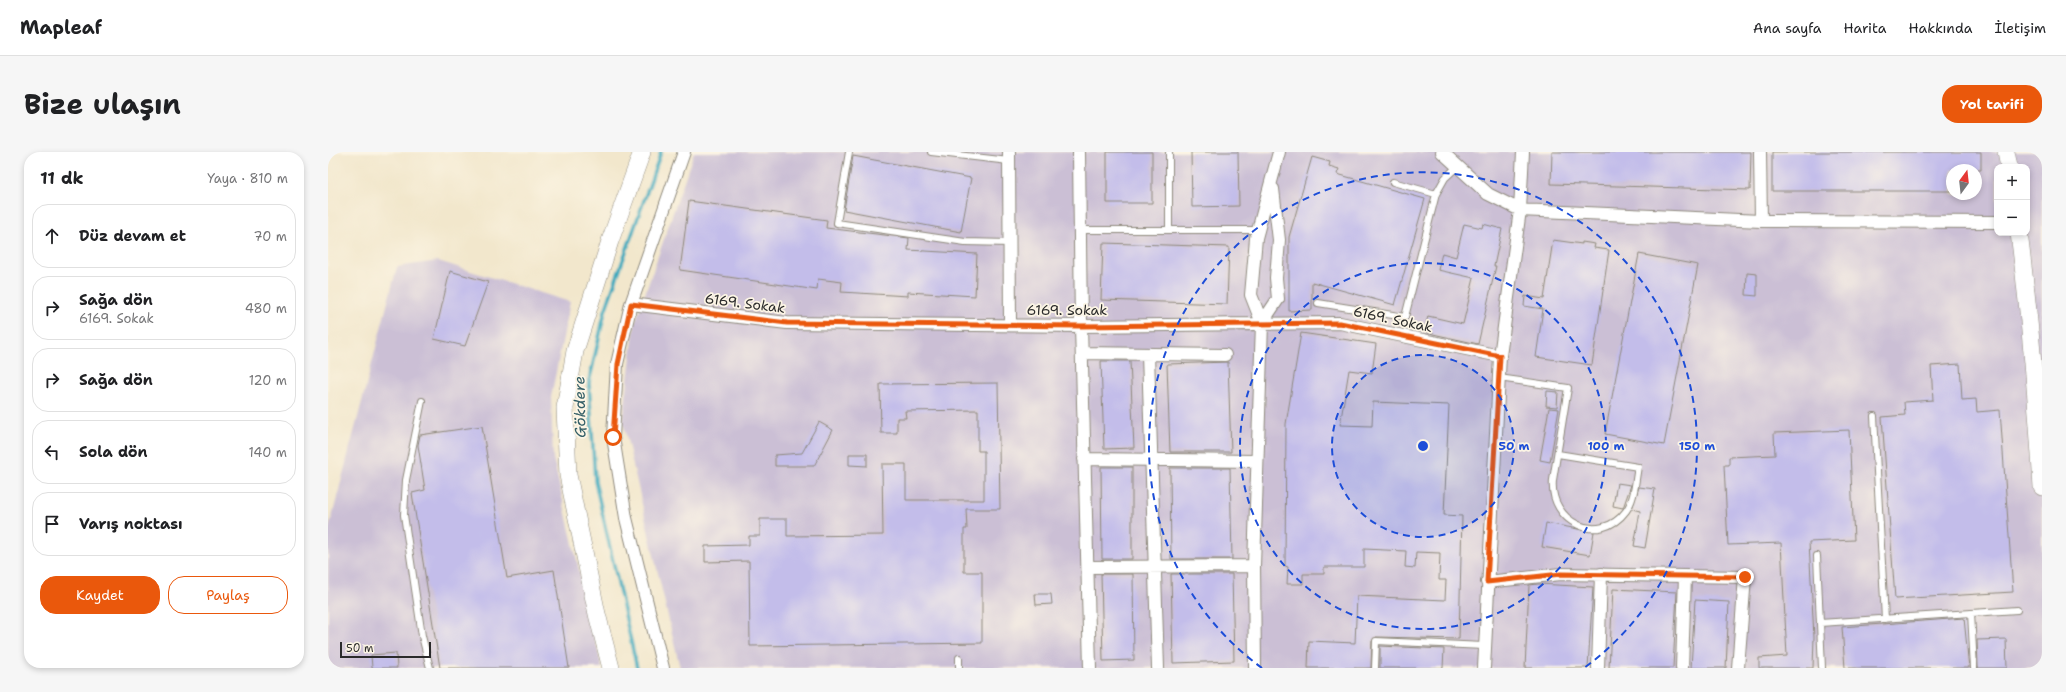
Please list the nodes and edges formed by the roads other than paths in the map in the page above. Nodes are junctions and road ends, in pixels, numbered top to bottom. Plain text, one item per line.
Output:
1 (642, 152) edge
2 (684, 152) edge
3 (849, 152) edge
4 (931, 152) edge
5 (1079, 152) edge
6 (1169, 152) edge
7 (1279, 152) edge
8 (1442, 152) edge
9 (1523, 152) edge
10 (1760, 152) edge
11 (2006, 152) edge
12 (1009, 156) edge
13 (2008, 164) edge
14 (1458, 166) junction
15 (1393, 182) dead end
16 (1272, 183) junction
17 (1436, 194) junction
18 (1520, 210) junction
19 (1761, 220) junction
20 (1994, 222) edge
21 (1080, 230) junction
22 (1169, 230) junction
23 (1258, 230) junction
24 (2019, 236) edge
25 (1010, 243) junction
26 (1318, 303) dead end
27 (631, 304) junction
28 (1262, 323) junction
29 (1010, 325) junction
30 (1081, 326) junction
31 (1082, 354) junction
32 (1148, 354) junction
33 (1225, 354) dead end
34 (1500, 356) junction
35 (1499, 378) junction
36 (422, 401) dead end
37 (1874, 416) dead end
38 (2041, 440) edge
39 (1558, 454) junction
40 (1084, 459) junction
41 (1152, 460) junction
42 (1256, 461) junction
43 (2042, 487) edge
44 (1817, 556) dead end
45 (1155, 566) junction
46 (1254, 566) junction
47 (1088, 567) junction
48 (1601, 574) junction
49 (1685, 576) junction
50 (1487, 582) junction
51 (2017, 610) dead end
52 (1971, 613) junction
53 (1884, 619) junction
54 (1820, 623) junction
55 (1484, 646) junction
56 (959, 658) dead end
57 (430, 668) edge
58 (611, 668) edge
59 (663, 668) edge
60 (960, 668) edge
61 (1090, 668) edge
62 (1158, 668) edge
63 (1255, 668) edge
64 (1375, 668) edge
65 (1484, 668) edge
66 (1598, 668) edge
67 (1682, 668) edge
68 (1738, 668) edge
69 (1822, 668) edge
70 (1974, 668) edge

1 - 58 main road
2 - 27 street
3 - 25 lane
4 - 12 lane
5 - 21 street
6 - 22 lane
7 - 16 street
8 - 14 street
9 - 18 street
10 - 19 street
11 - 13 main road
12 - 25 street
14 - 17 lane
14 - 18 street
15 - 17 lane
16 - 23 street
16 - 28 street
17 - 26 lane
18 - 19 street
18 - 34 street
19 - 20 street
21 - 22 lane
21 - 30 street
22 - 23 lane
23 - 28 street
24 - 38 main road
25 - 29 street
27 - 29 street, 6169. Sokak
27 - 59 street
28 - 30 street, 6169. Sokak
28 - 34 street, 6169. Sokak
28 - 42 street
29 - 30 street, 6169. Sokak
30 - 31 street
31 - 32 street
31 - 40 street
32 - 33 street
32 - 41 street
34 - 35 street
35 - 39 lane
35 - 50 street
36 - 57 lane
37 - 53 lane
38 - 43 main road
39 - 39 lane
40 - 41 street
40 - 47 street
41 - 42 street
41 - 45 street
42 - 46 street
44 - 54 lane
45 - 46 street
45 - 47 street
45 - 62 street
46 - 63 street
47 - 61 street
48 - 49 street
48 - 50 street
48 - 66 street
49 - 67 street
49 - 68 street
50 - 55 street
51 - 52 lane
52 - 53 lane
52 - 70 lane
53 - 54 lane
54 - 69 lane
55 - 64 lane
55 - 65 street
56 - 60 lane

